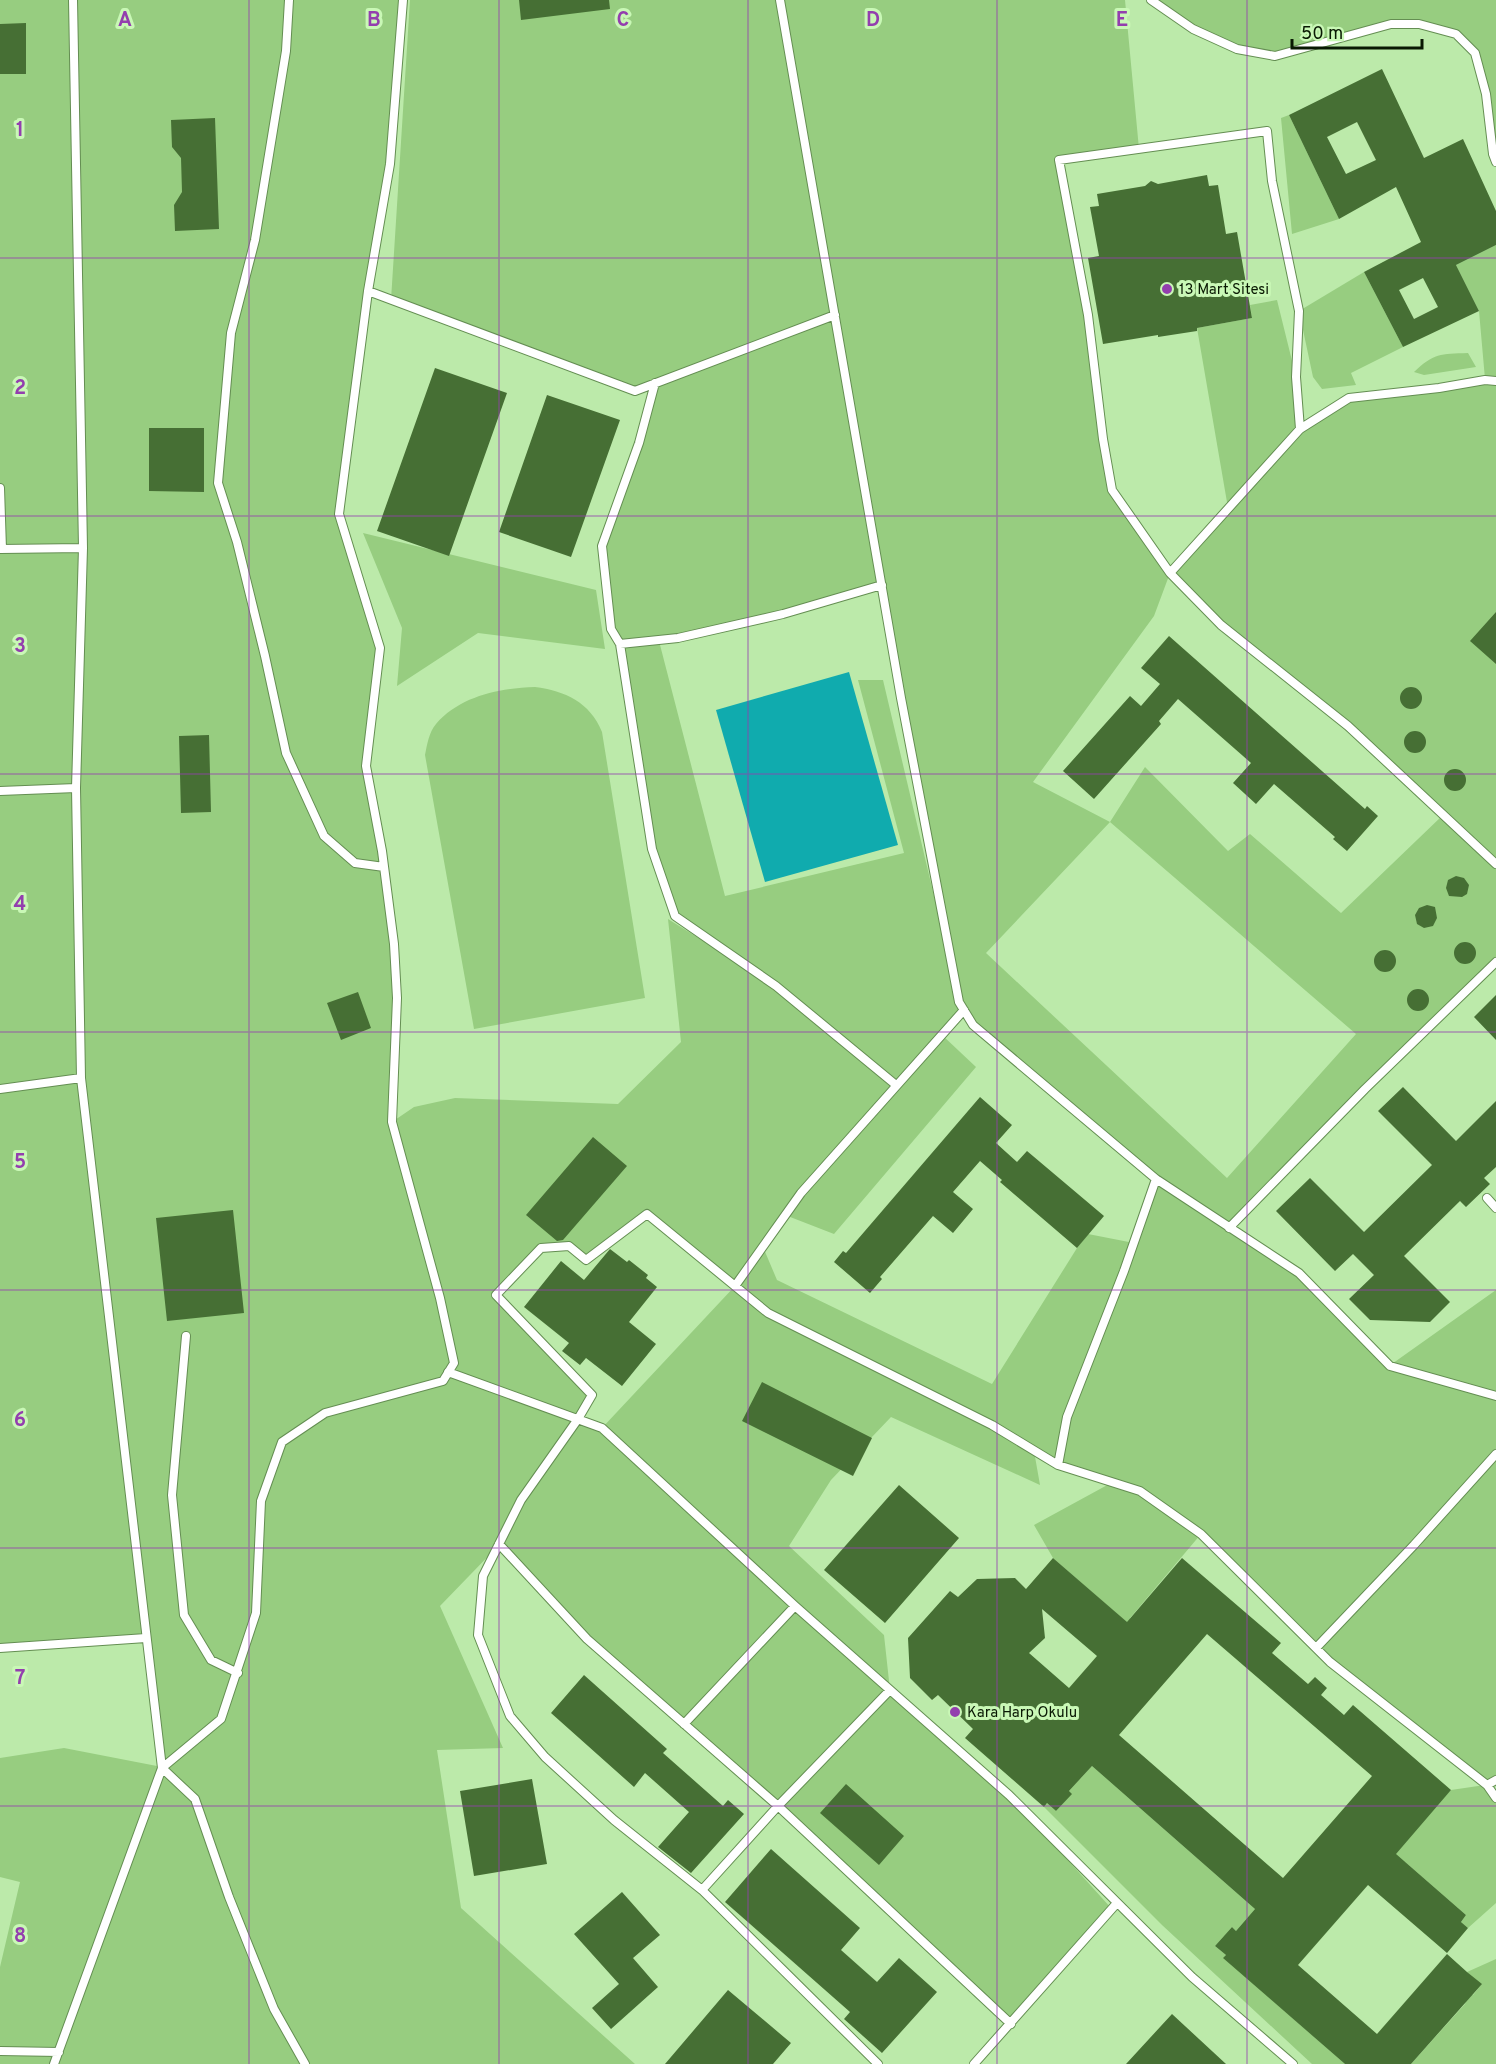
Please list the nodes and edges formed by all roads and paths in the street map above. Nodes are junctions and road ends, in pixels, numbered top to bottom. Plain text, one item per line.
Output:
1 (73, 0) edge
2 (289, 0) edge
3 (403, 0) edge
4 (780, 0) edge
5 (1151, 0) edge
6 (1496, 162) edge
7 (368, 291) junction
8 (836, 315) junction
9 (1496, 381) edge
10 (655, 383) junction
11 (1300, 429) junction
12 (0, 488) edge
13 (83, 548) junction
14 (1, 549) edge
15 (1170, 573) junction
16 (882, 585) junction
17 (620, 644) junction
18 (76, 788) junction
19 (0, 790) edge
20 (1496, 864) edge
21 (384, 867) junction
22 (1496, 962) edge
23 (964, 1010) junction
24 (81, 1078) junction
25 (896, 1084) junction
26 (0, 1089) edge
27 (1156, 1179) junction
28 (1486, 1198) dead end
29 (1496, 1208) edge
30 (1229, 1227) junction
31 (735, 1286) junction
32 (186, 1336) dead end
33 (448, 1372) junction
34 (1496, 1396) edge
35 (578, 1419) junction
36 (1496, 1454) edge
37 (1058, 1465) junction
38 (499, 1544) junction
39 (795, 1606) junction
40 (146, 1638) junction
41 (0, 1648) edge
42 (1316, 1648) junction
43 (238, 1673) junction
44 (890, 1690) junction
45 (684, 1724) junction
46 (162, 1768) junction
47 (1496, 1780) edge
48 (1486, 1785) junction
49 (1496, 1798) edge
50 (778, 1806) junction
51 (702, 1890) junction
52 (1117, 1903) junction
53 (1011, 2024) junction
54 (0, 2051) edge
55 (59, 2052) junction
56 (54, 2064) edge
57 (305, 2064) edge
58 (878, 2064) edge
59 (974, 2064) edge
60 (1293, 2064) edge

1 - 13 lane
2 - 21 lane
3 - 7 lane
4 - 8 lane
5 - 6 lane
7 - 10 lane
7 - 21 lane
8 - 10 lane
8 - 16 lane
9 - 11 lane
10 - 17 lane
11 - 15 lane
11 - 15 lane
12 - 14 lane
13 - 14 lane
13 - 18 lane
15 - 20 lane
16 - 17 lane
16 - 23 lane
17 - 25 lane
18 - 19 lane
18 - 24 lane
21 - 33 lane
22 - 30 lane
23 - 25 lane
23 - 27 lane
24 - 26 lane
24 - 40 lane
25 - 31 lane
27 - 30 lane
27 - 37 lane
28 - 29 lane
30 - 34 lane
31 - 35 lane
31 - 37 lane
32 - 43 lane
33 - 35 lane
33 - 43 lane
35 - 38 lane
35 - 39 lane
36 - 42 lane
37 - 42 lane
38 - 45 lane
38 - 51 lane
39 - 44 lane
39 - 45 lane
40 - 41 lane
40 - 46 lane
42 - 48 lane
43 - 46 lane
44 - 50 lane
44 - 52 lane
45 - 50 lane
46 - 55 lane
46 - 57 lane
47 - 48 lane
48 - 49 lane
50 - 51 lane
50 - 53 lane
51 - 58 lane
52 - 53 lane
52 - 60 lane
53 - 59 lane
54 - 55 lane
55 - 56 lane

